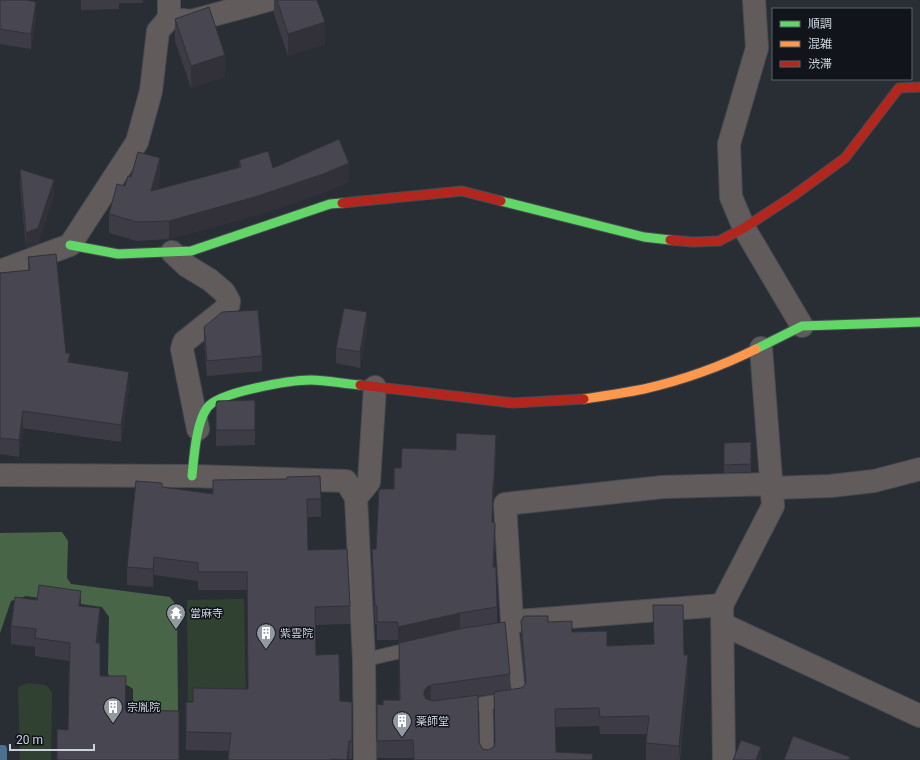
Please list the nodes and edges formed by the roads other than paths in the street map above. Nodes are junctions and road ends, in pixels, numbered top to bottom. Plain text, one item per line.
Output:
1 (269, 0) edge
2 (754, 0) edge
3 (169, 9) edge
4 (920, 88) edge
5 (744, 228) junction
6 (70, 245) junction
7 (172, 252) junction
8 (0, 271) edge
9 (920, 322) edge
10 (802, 326) junction
11 (761, 348) junction
12 (375, 387) junction
13 (198, 429) junction
14 (920, 469) edge
15 (0, 475) edge
16 (192, 476) junction
17 (771, 486) junction
18 (356, 498) junction
19 (722, 614) junction
20 (512, 626) junction
21 (477, 636) edge
22 (425, 646) edge
23 (364, 660) junction
24 (486, 703) junction
25 (447, 709) edge
26 (920, 716) edge
27 (365, 760) edge
28 (487, 760) edge
29 (724, 760) edge

1 - 3 street
2 - 5 street
3 - 6 street
4 - 5 street
5 - 7 street
5 - 10 street
6 - 7 street
6 - 8 street
7 - 13 street
9 - 10 street
10 - 11 street
11 - 12 street
11 - 17 street
12 - 13 street
12 - 18 street
13 - 16 street
14 - 17 street
15 - 16 street
16 - 18 street
17 - 19 street
17 - 20 street
18 - 23 street
19 - 20 street
19 - 26 street
19 - 29 street
20 - 21 lane
20 - 24 lane
22 - 23 lane
23 - 27 street
24 - 25 lane
24 - 28 lane

